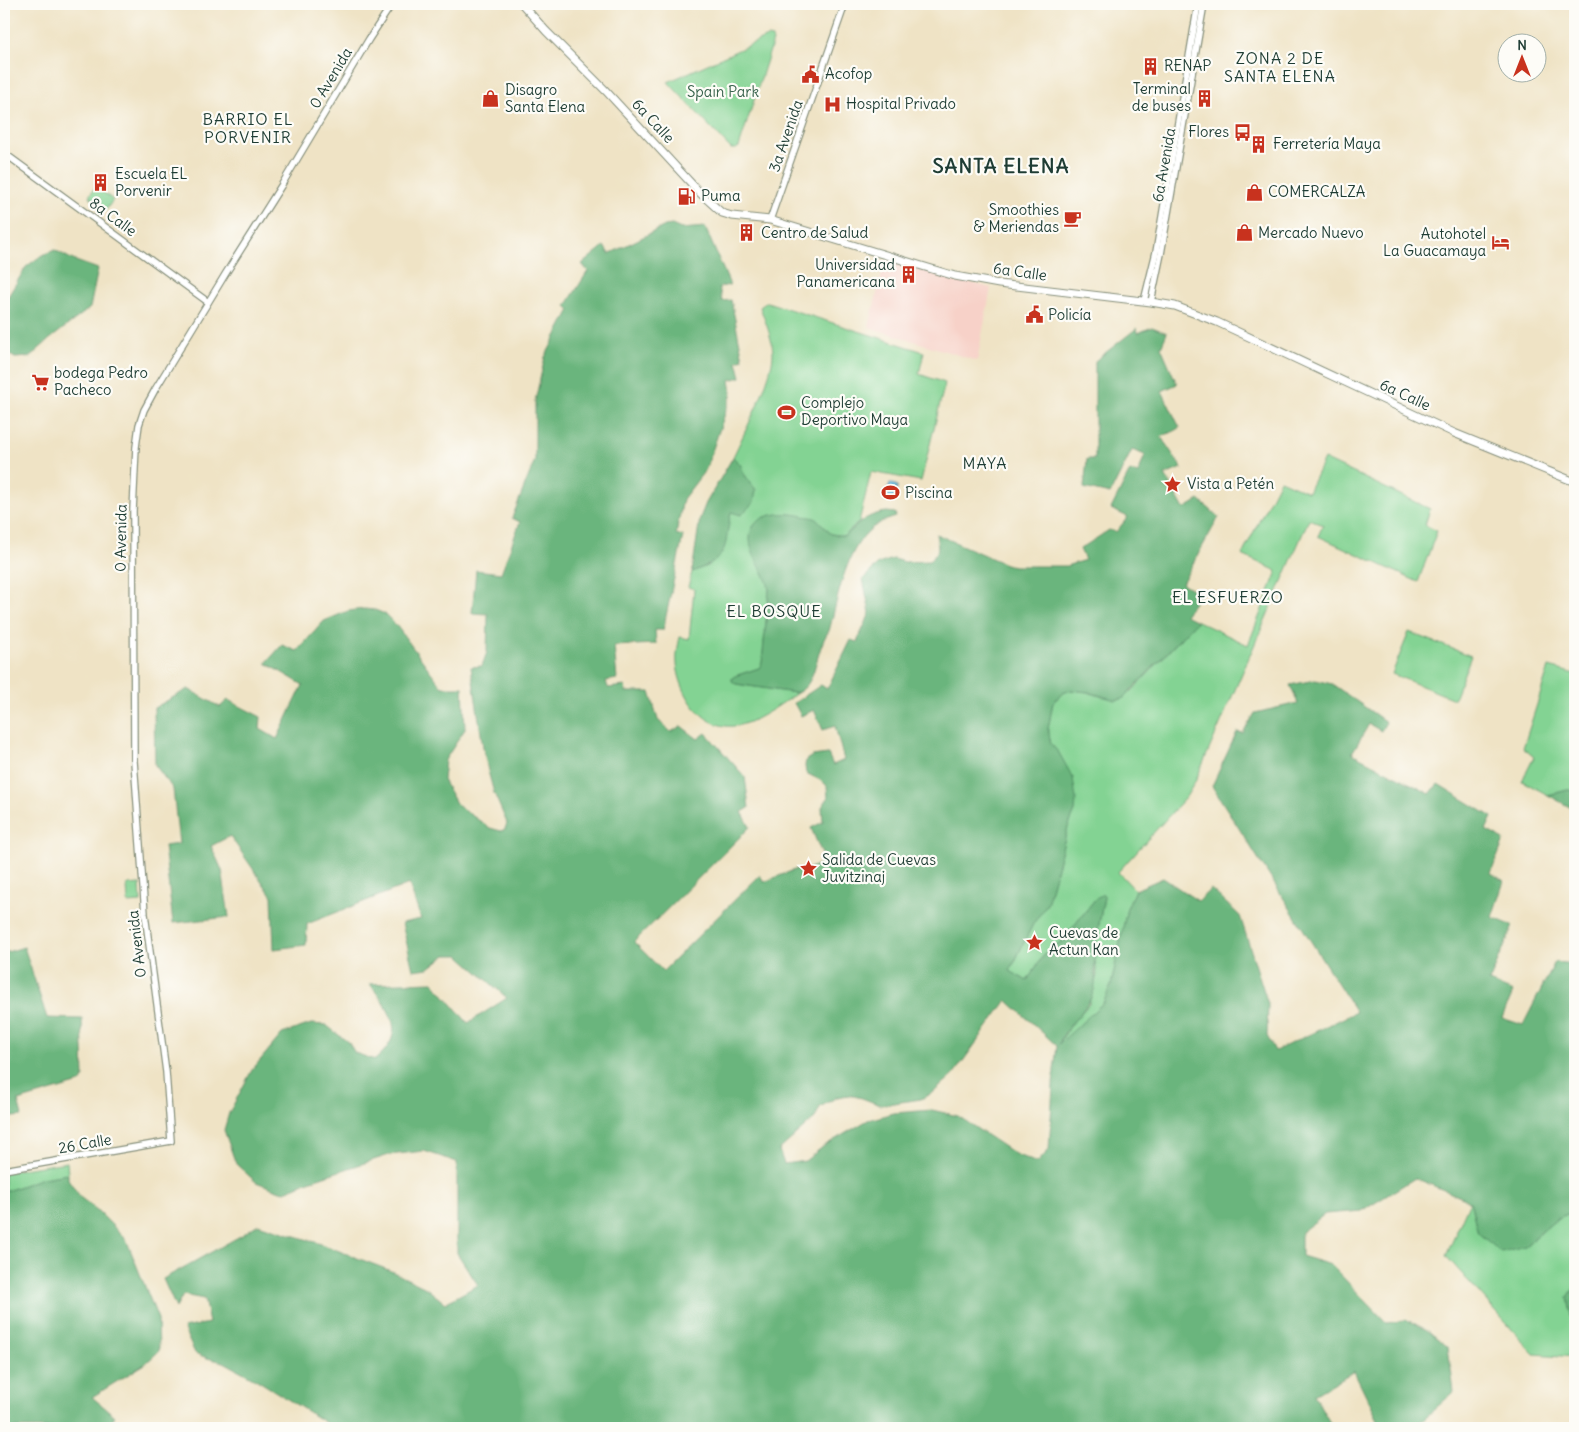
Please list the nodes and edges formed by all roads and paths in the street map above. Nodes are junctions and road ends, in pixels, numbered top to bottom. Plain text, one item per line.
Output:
1 (392, 4) edge
2 (522, 4) edge
3 (845, 4) edge
4 (1198, 4) edge
5 (1204, 4) edge
6 (4, 153) edge
7 (770, 220) junction
8 (1148, 301) junction
9 (208, 302) junction
10 (1575, 482) edge
11 (171, 1142) joint
12 (4, 1170) edge

1 - 9 street, 0 Avenida
2 - 7 main road, 6a Calle
3 - 7 street, 3a Avenida
4 - 8 street, 6a Avenida
5 - 8 street, 6a Avenida
6 - 9 street, 8a Calle
7 - 8 main road, 6a Calle
8 - 10 main road, 6a Calle
9 - 11 street, 0 Avenida
11 - 12 street, 26 Calle

